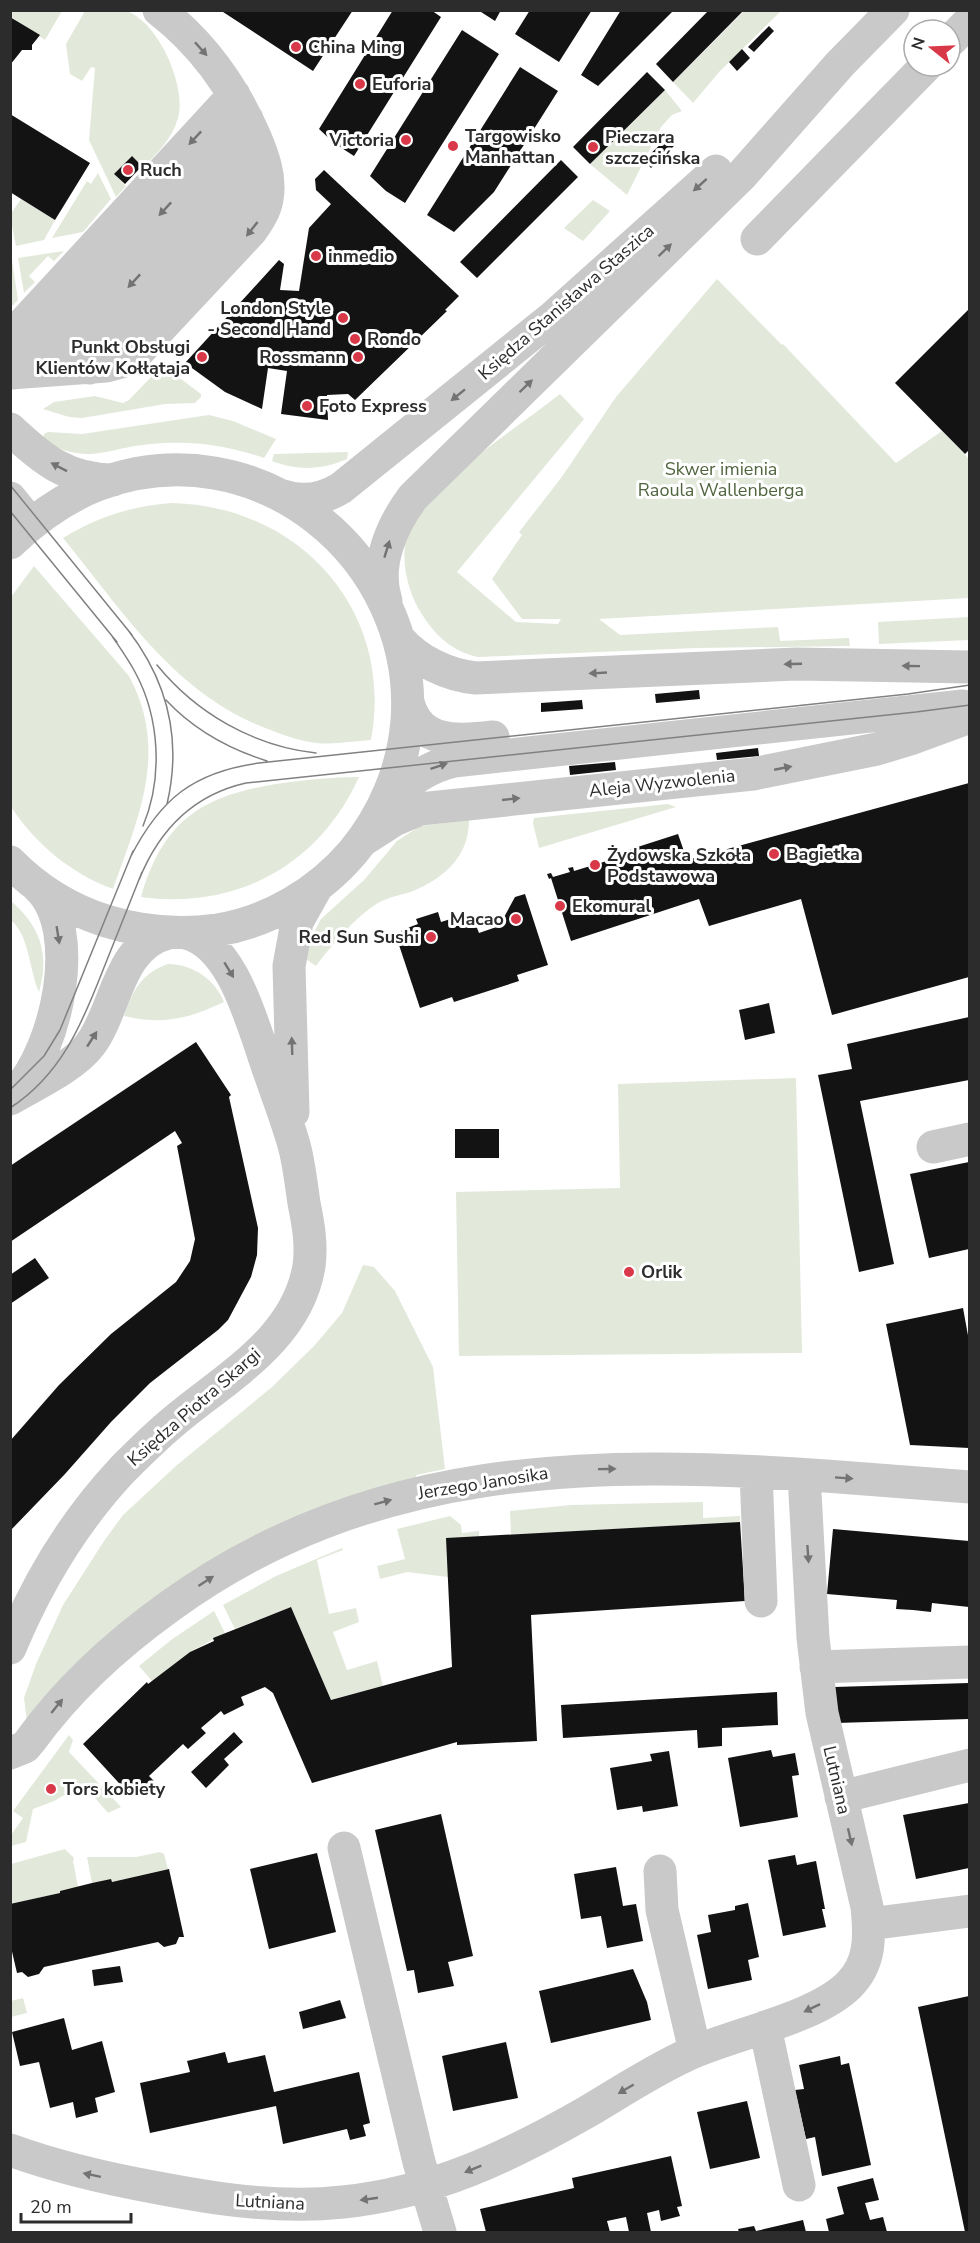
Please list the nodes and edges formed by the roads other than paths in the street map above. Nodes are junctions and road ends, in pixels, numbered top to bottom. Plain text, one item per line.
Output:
1 (159, 10) edge
2 (893, 10) edge
3 (840, 64) junction
4 (914, 78) edge
5 (252, 134) junction
6 (757, 239) dead end
7 (10, 338) edge
8 (51, 370) junction
9 (12, 373) edge
10 (10, 429) edge
11 (115, 480) junction
12 (274, 492) junction
13 (10, 498) edge
14 (21, 533) edge
15 (387, 606) junction
16 (399, 639) junction
17 (969, 667) edge
18 (969, 685) edge
19 (408, 702) junction
20 (969, 705) edge
21 (969, 717) edge
22 (378, 815) junction
23 (358, 845) junction
24 (10, 861) edge
25 (34, 884) junction
26 (320, 884) junction
27 (177, 933) junction
28 (10, 1099) edge
29 (969, 1138) edge
30 (294, 1147) junction
31 (933, 1147) dead end
32 (756, 1472) junction
33 (804, 1475) junction
34 (969, 1487) edge
35 (761, 1601) dead end
36 (10, 1648) edge
37 (969, 1662) edge
38 (816, 1667) junction
39 (10, 1753) edge
40 (969, 1765) edge
41 (841, 1797) junction
42 (344, 1848) dead end
43 (660, 1871) dead end
44 (969, 1911) edge
45 (869, 1924) junction
46 (765, 2027) junction
47 (695, 2051) junction
48 (10, 2150) edge
49 (799, 2186) dead end
50 (426, 2187) junction
51 (440, 2232) edge

1 -> 5 street
2 - 3 street, Księdza Stanisława Staszica
3 -> 12 street, Księdza Stanisława Staszica
15 -> 3 street, Księdza Stanisława Staszica
4 - 6 street
5 -> 7 street
5 -> 8 street
5 -> 8 street
5 -> 9 street
8 - 9 street
11 -> 10 street
11 - 12 street
11 - 14 street
12 - 15 street
13 - 14 street
15 - 16 street
17 -> 16 street
16 - 19 street
18 - 19 street
19 - 22 street
22 -> 20 street
23 -> 21 street, Aleja Wyzwolenia
22 - 23 street
23 - 26 street
24 - 25 street
25 - 27 street
25 -> 28 street
26 - 27 street
30 -> 26 street, Księdza Piotra Skargi
28 -> 27 street
27 -> 30 street, Księdza Piotra Skargi
29 - 31 street
30 - 36 street, Księdza Piotra Skargi
32 - 33 street, Jerzego Janosika
32 - 35 street
39 -> 32 street, Jerzego Janosika
33 -> 34 street, Jerzego Janosika
33 -> 38 street, Lutniana
37 - 38 street
38 - 41 street, Lutniana
40 - 41 street
41 -> 45 street, Lutniana
42 - 50 street
43 - 47 street
44 - 45 street
45 -> 46 street, Lutniana
46 - 47 street, Lutniana
46 - 49 street
47 -> 50 street, Lutniana
50 -> 48 street, Lutniana
50 - 51 street

